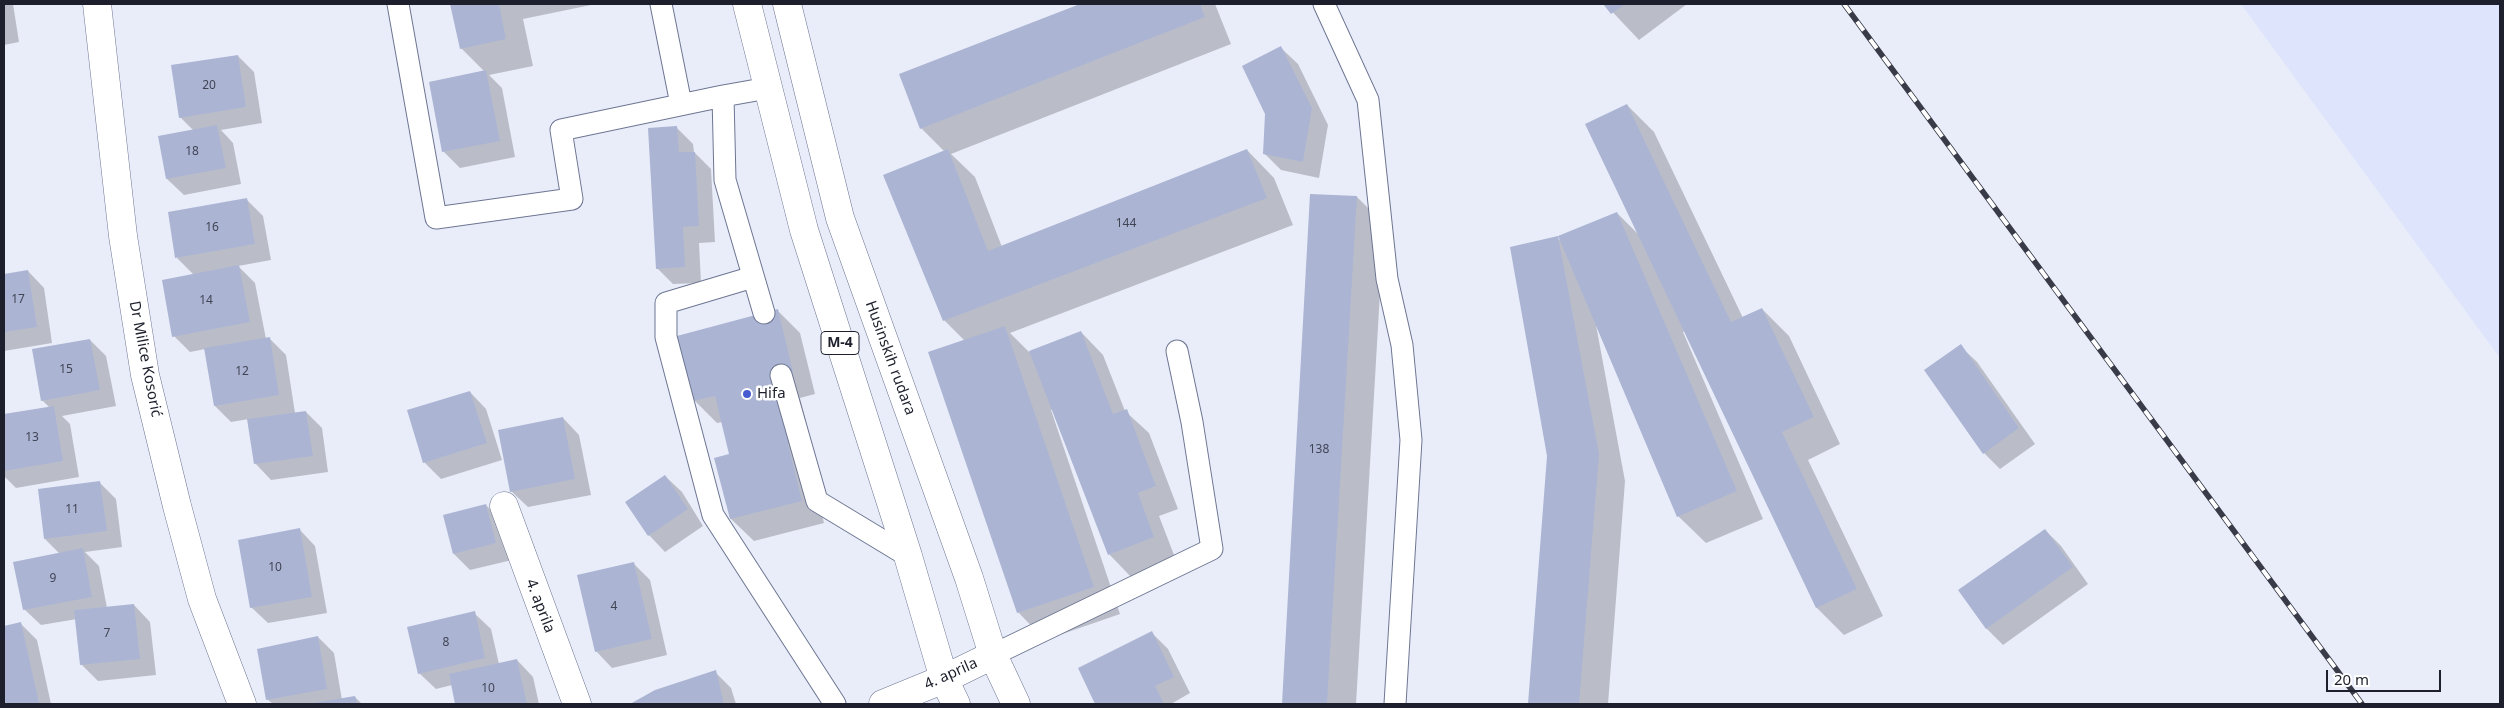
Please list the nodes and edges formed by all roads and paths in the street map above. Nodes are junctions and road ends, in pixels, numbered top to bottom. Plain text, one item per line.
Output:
1 (97, 4) edge
2 (398, 4) edge
3 (661, 4) edge
4 (747, 4) edge
5 (787, 4) edge
6 (1324, 4) edge
7 (768, 88) junction
8 (724, 96) junction
9 (681, 104) junction
10 (753, 277) junction
11 (764, 313) dead end
12 (1177, 351) dead end
13 (781, 375) dead end
14 (504, 506) dead end
15 (908, 556) junction
16 (993, 655) junction
17 (944, 679) junction
18 (895, 701) edge
19 (242, 704) edge
20 (577, 704) edge
21 (835, 704) edge
22 (956, 704) edge
23 (1016, 704) edge
24 (1395, 704) edge

1 - 19 main road, Dr Milice Kosorić
2 - 9 lane
3 - 9 lane
4 - 7 main road, M-4
5 - 16 main road, Husinskih rudara / M-4
6 - 24 lane
7 - 8 lane
7 - 15 main road, M-4
8 - 9 lane
8 - 10 lane
10 - 11 lane
10 - 21 lane
12 - 16 lane
13 - 15 lane
14 - 20 main road, 4. aprila
15 - 17 main road, M-4
16 - 17 main road, 4. aprila
16 - 23 main road, Husinskih rudara / M-4
17 - 18 main road, 4. aprila
17 - 22 main road, M-4

